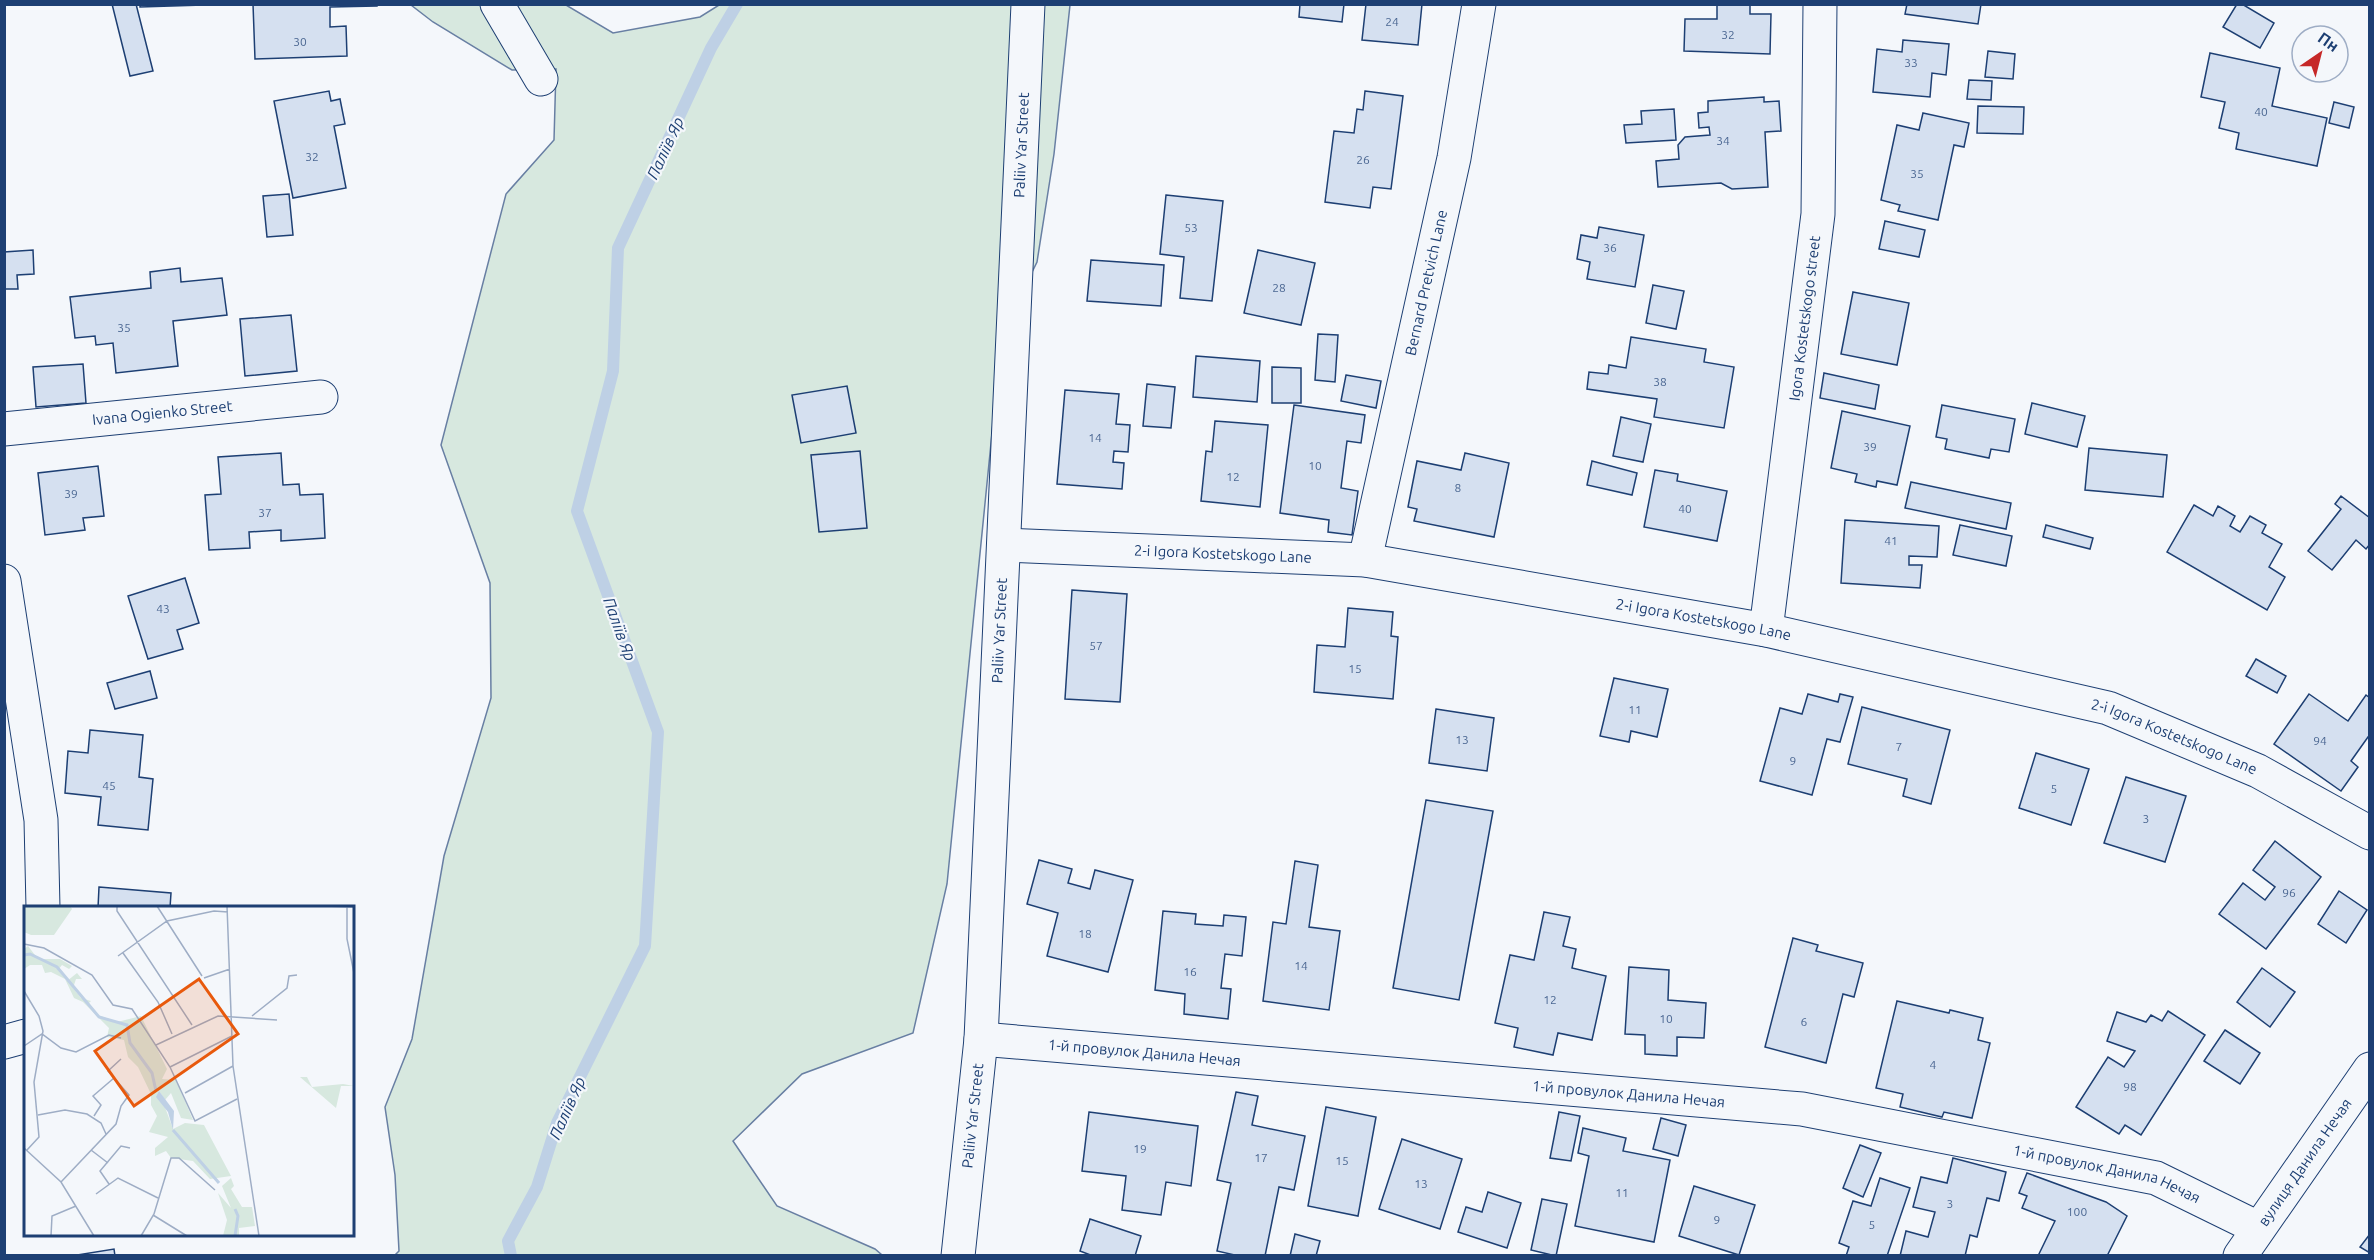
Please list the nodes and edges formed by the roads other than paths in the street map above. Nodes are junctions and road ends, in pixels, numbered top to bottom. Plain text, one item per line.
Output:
1 (497, 4) edge
2 (1028, 4) edge
3 (1479, 4) edge
4 (1820, 4) edge
5 (541, 79) dead end
6 (321, 397) dead end
7 (4, 429) edge
8 (1004, 545) junction
9 (1365, 560) junction
10 (6, 599) edge
11 (1766, 630) junction
12 (2370, 832) edge
13 (43, 906) edge
14 (24, 1037) edge
15 (981, 1039) junction
16 (4, 1042) edge
17 (2370, 1069) edge
18 (2258, 1228) junction
19 (958, 1256) edge
20 (2240, 1256) edge

1 - 5 street
2 - 8 street, Paliiv Yar Street
3 - 9 street, Bernard Pretvich Lane
4 - 11 street, Igora Kostetskogo street
6 - 7 street, Ivana Ogienko Street
8 - 9 street, 2-i Igora Kostetskogo Lane
8 - 15 street, Paliiv Yar Street
9 - 11 street, 2-i Igora Kostetskogo Lane
10 - 13 street
11 - 12 street, 2-i Igora Kostetskogo Lane
14 - 16 street
15 - 18 street, 1-й провулок Данила Нечая
15 - 19 street, Paliiv Yar Street
17 - 18 street, вулиця Данила Нечая
18 - 20 street, вулиця Данила Нечая

